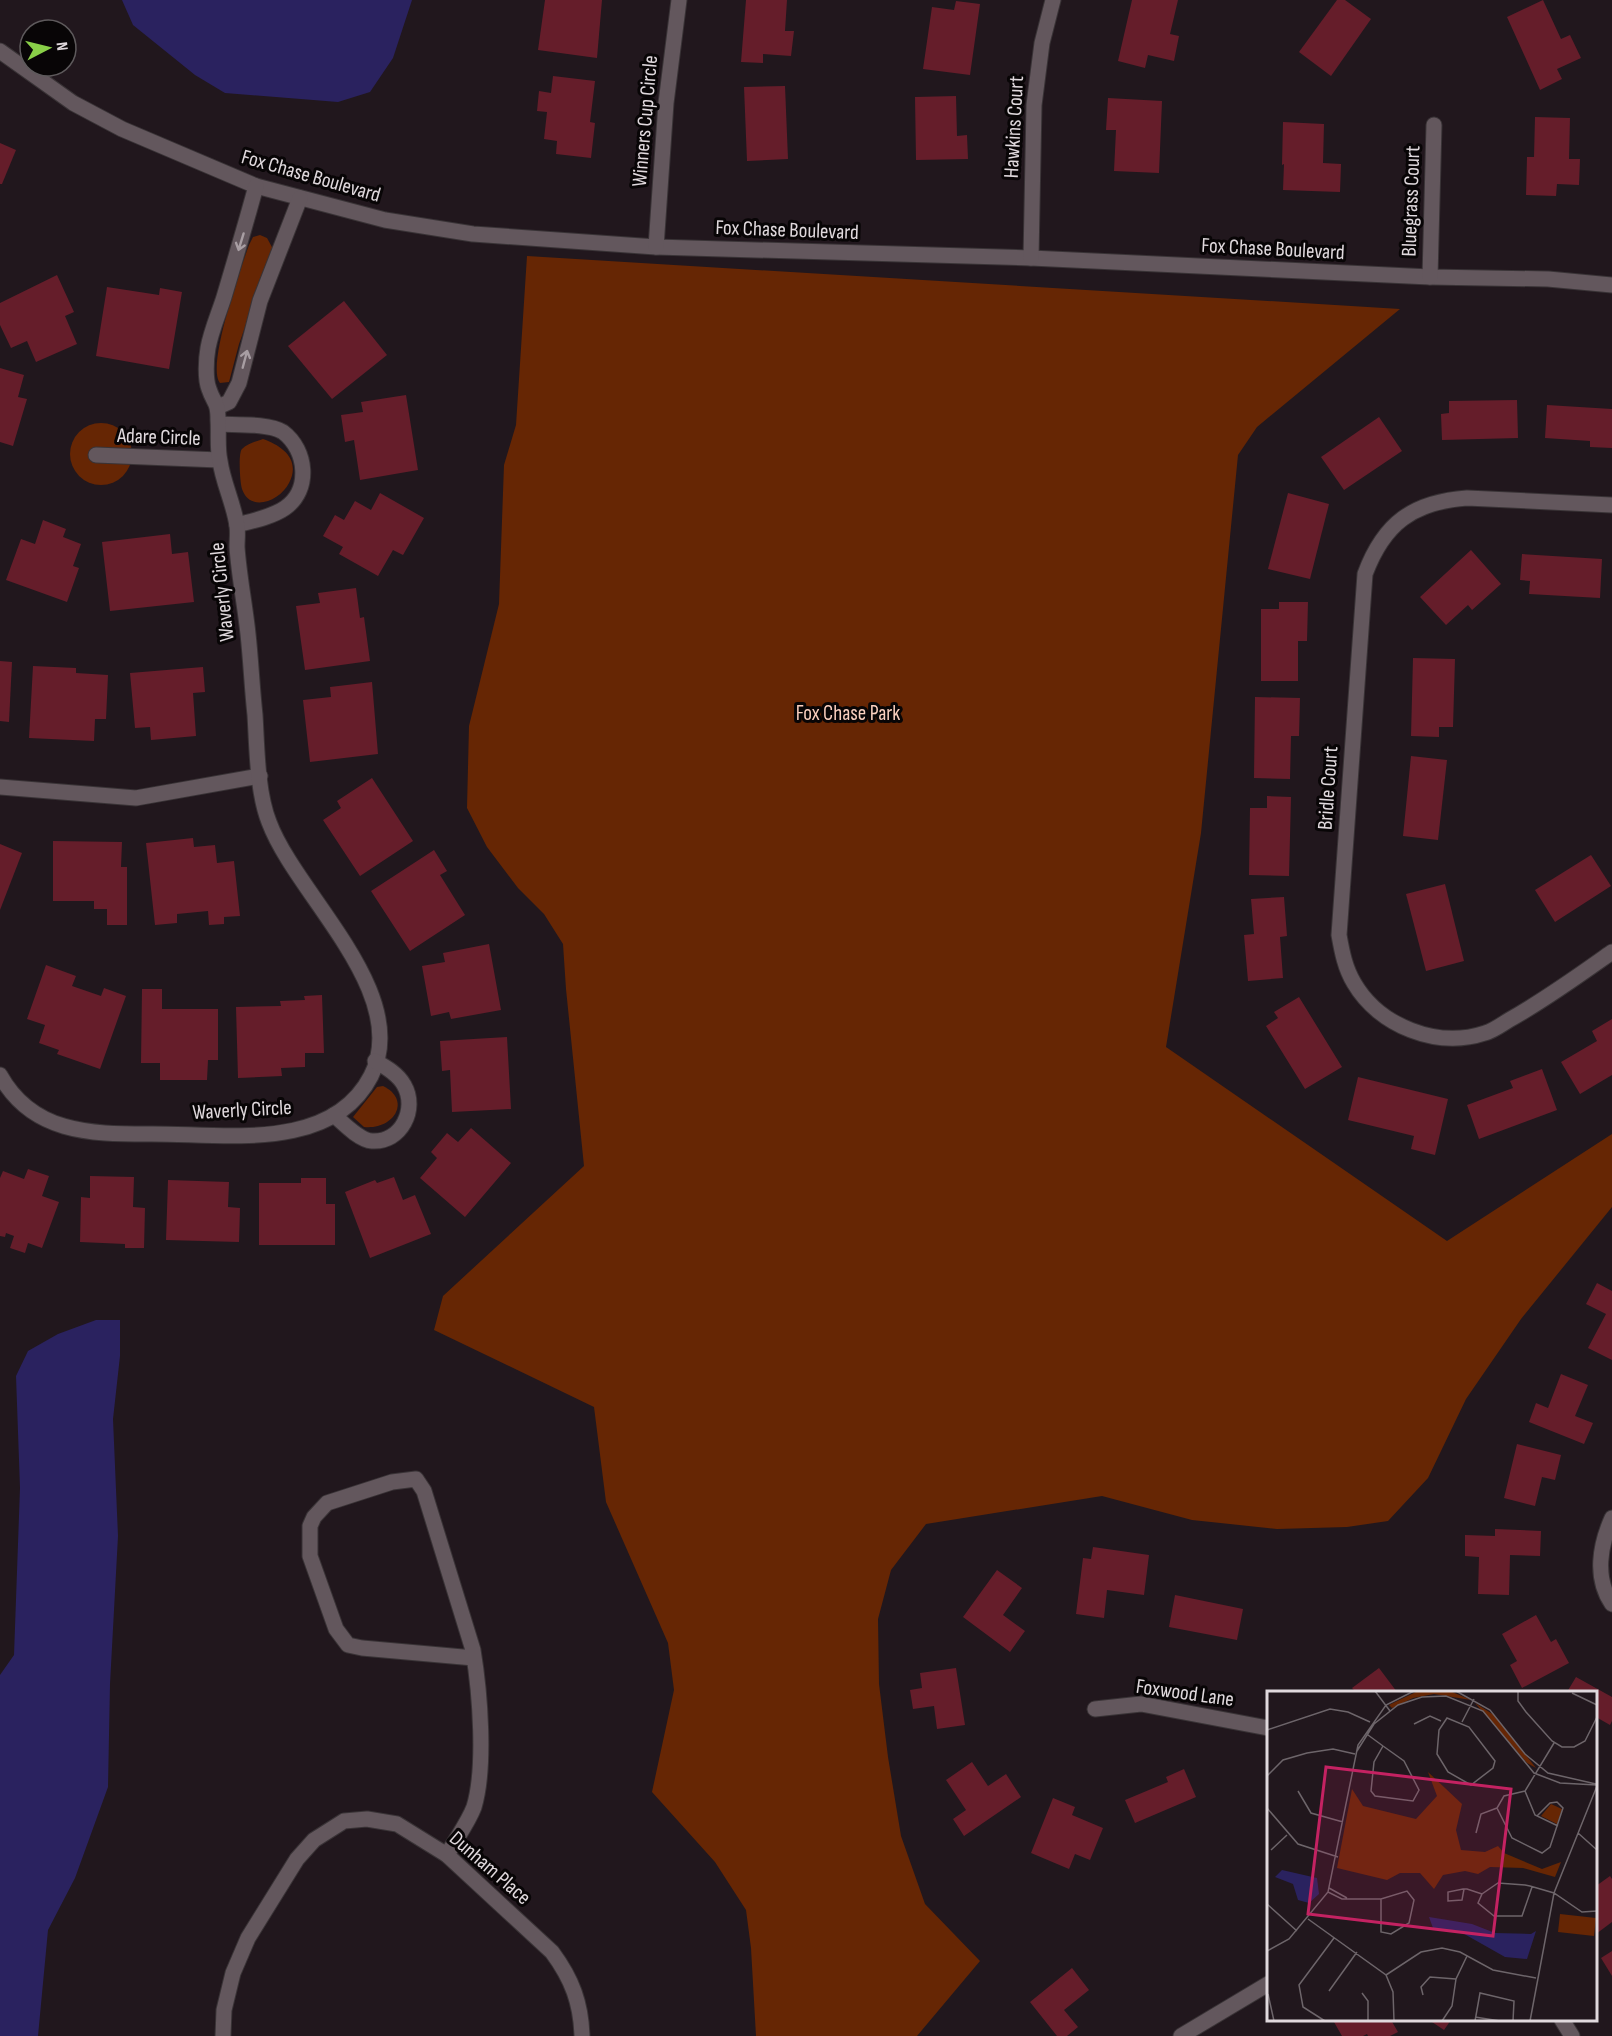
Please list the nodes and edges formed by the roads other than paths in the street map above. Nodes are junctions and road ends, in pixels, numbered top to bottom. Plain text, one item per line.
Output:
1 (679, 0) edge
2 (1053, 0) edge
3 (0, 51) edge
4 (1434, 125) dead end
5 (256, 186) junction
6 (300, 198) junction
7 (656, 247) junction
8 (1031, 258) junction
9 (1430, 277) junction
10 (1612, 285) edge
11 (218, 407) junction
12 (219, 424) junction
13 (96, 455) dead end
14 (219, 460) junction
15 (1612, 506) edge
16 (237, 525) junction
17 (260, 776) junction
18 (0, 787) edge
19 (1612, 952) edge
20 (375, 1061) junction
21 (0, 1075) edge
22 (334, 1115) junction
23 (1612, 1518) edge
24 (1612, 1604) edge
25 (474, 1659) junction
26 (1095, 1709) dead end
27 (1267, 1728) edge
28 (447, 1855) junction
29 (1267, 1985) edge
30 (1563, 2021) edge
31 (223, 2036) edge
32 (582, 2036) edge
33 (1181, 2036) edge
34 (1572, 2036) edge

1 - 7 street, Winners Cup Circle
2 - 8 street, Hawkins Court
3 - 5 street, Fox Chase Boulevard
4 - 9 street, Bluegrass Court
5 - 6 street, Fox Chase Boulevard
5 -> 11 street, Waverly Circle
6 - 7 street, Fox Chase Boulevard
11 -> 6 street
7 - 8 street, Fox Chase Boulevard
8 - 9 street, Fox Chase Boulevard
9 - 10 street, Fox Chase Boulevard
11 - 12 street, Waverly Circle
12 - 14 street, Waverly Circle
12 - 16 street
13 - 14 street, Adare Circle
14 - 16 street, Waverly Circle
15 - 19 street, Bridle Court
16 - 17 street, Waverly Circle
17 - 18 street
17 - 20 street, Waverly Circle
20 - 22 street, Waverly Circle
20 - 22 street
21 - 22 street, Waverly Circle
23 - 24 street
25 - 25 street
25 - 28 street
26 - 27 street, Foxwood Lane
28 - 31 street, Dunham Place
28 - 32 street, Dunham Place
29 - 33 street
30 - 34 street

